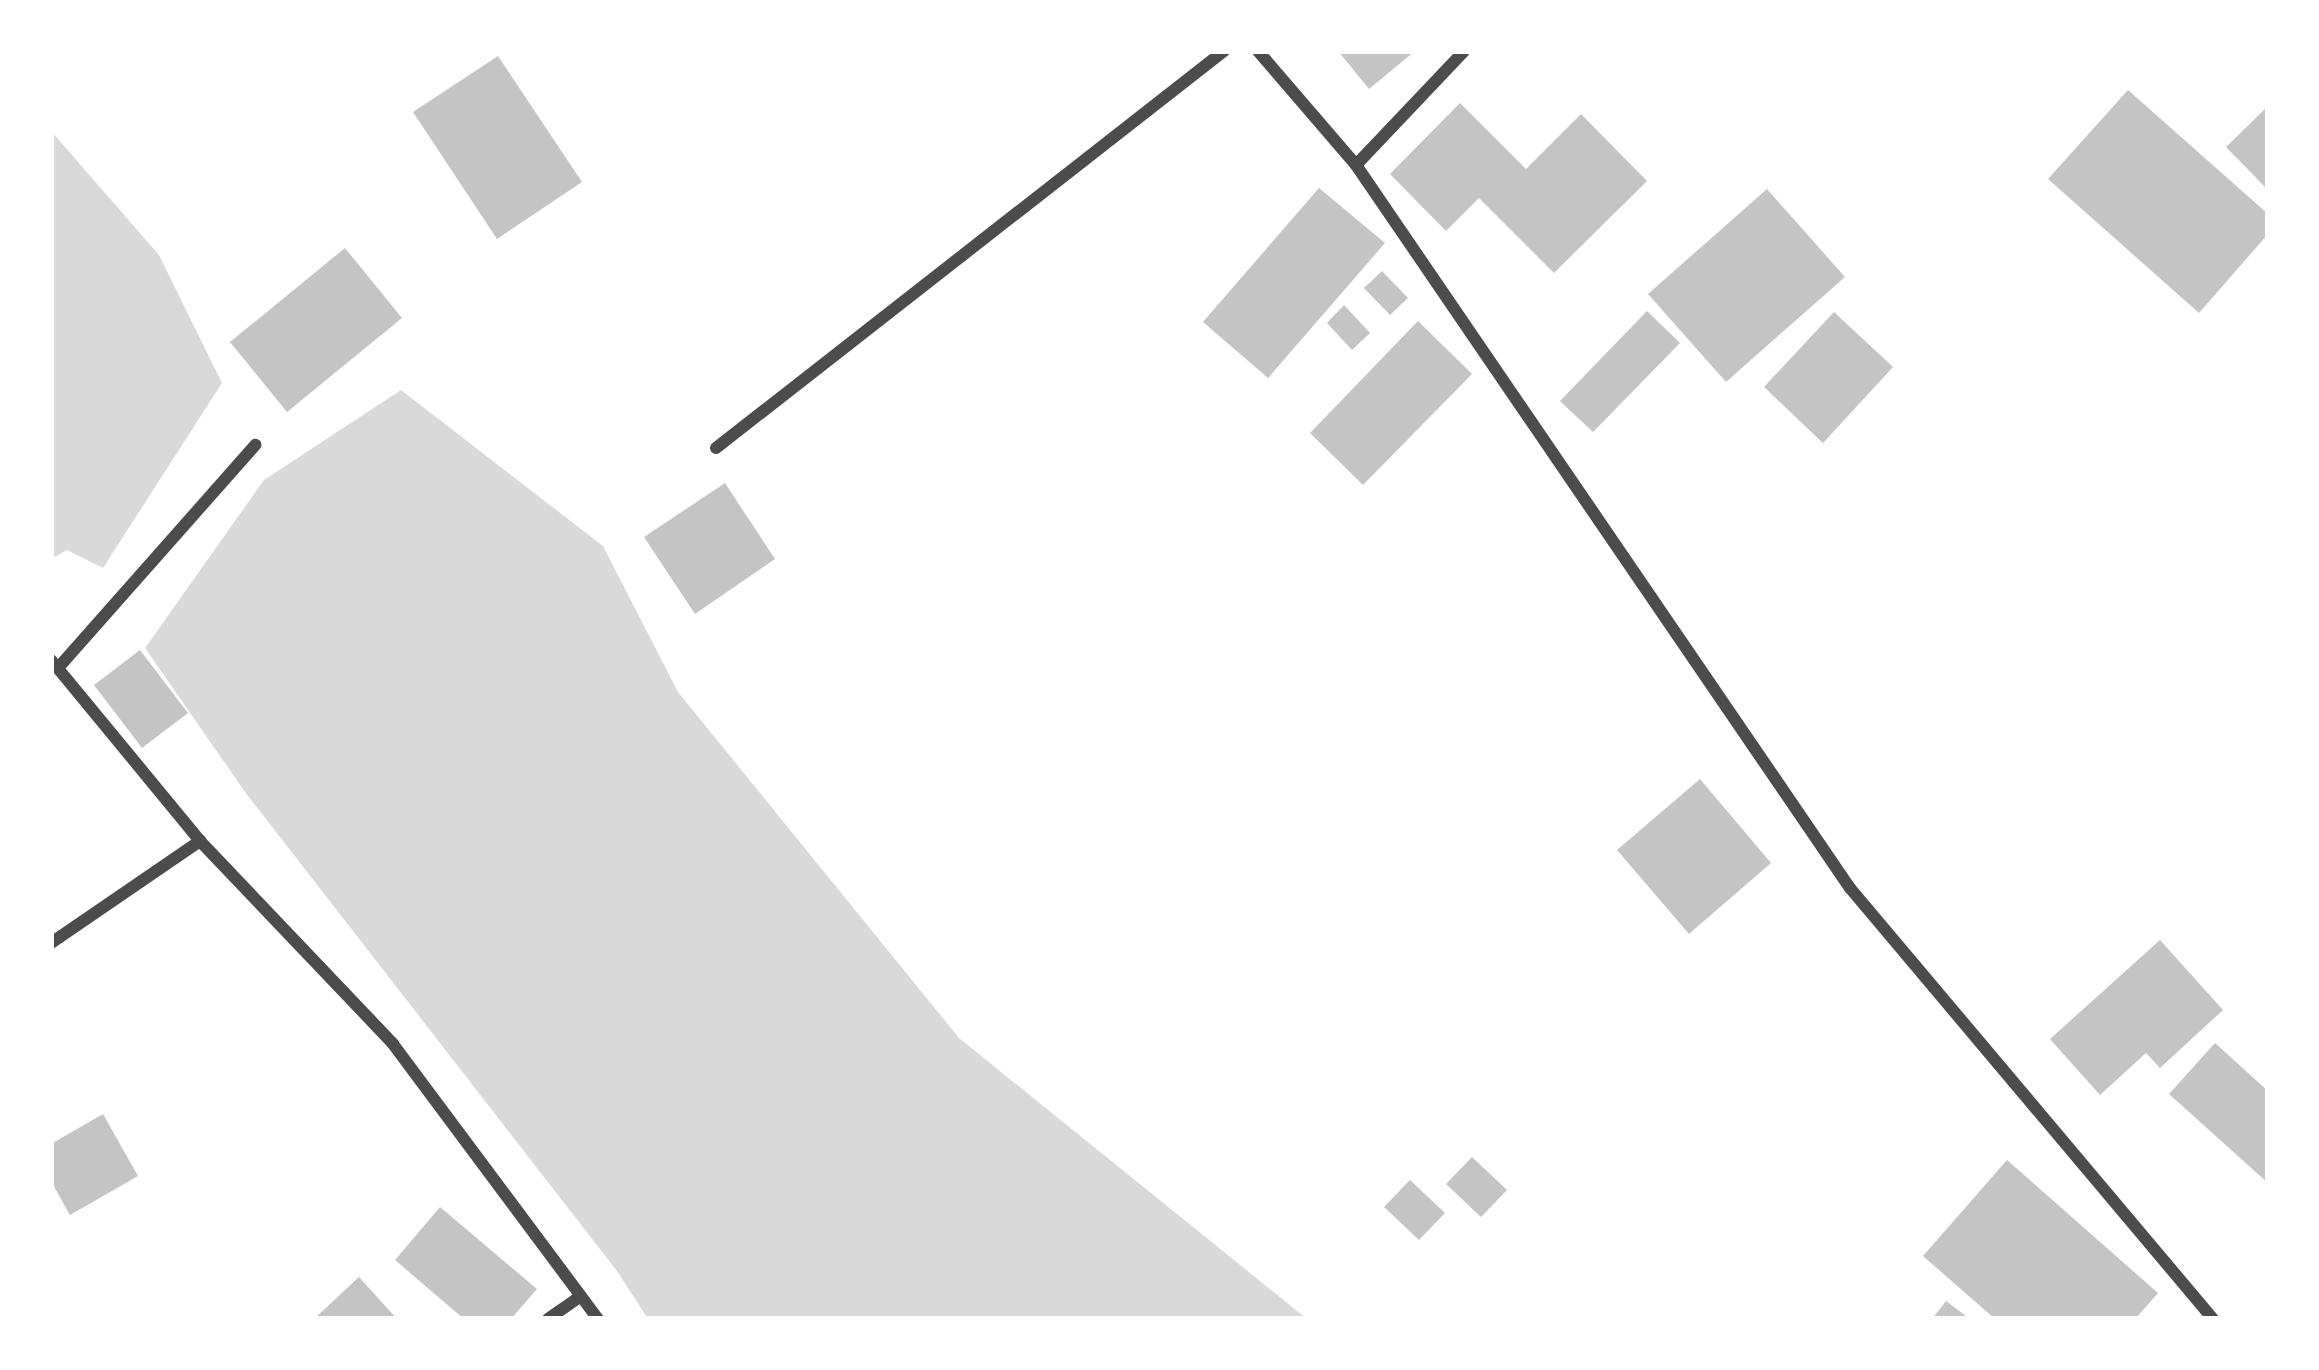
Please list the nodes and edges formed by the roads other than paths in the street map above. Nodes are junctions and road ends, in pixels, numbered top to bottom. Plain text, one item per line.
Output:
1 (1225, 51) edge
2 (1258, 51) edge
3 (1464, 51) edge
4 (1356, 165) junction
5 (255, 445) dead end
6 (716, 448) dead end
7 (54, 664) edge
8 (200, 841) junction
9 (51, 943) edge
10 (580, 1296) junction
11 (548, 1319) edge
12 (598, 1319) edge
13 (2213, 1319) edge

1 - 6 street
2 - 4 street
3 - 4 street
4 - 13 street
5 - 7 street
7 - 8 street
8 - 9 street
8 - 10 street
10 - 11 street
10 - 12 street

